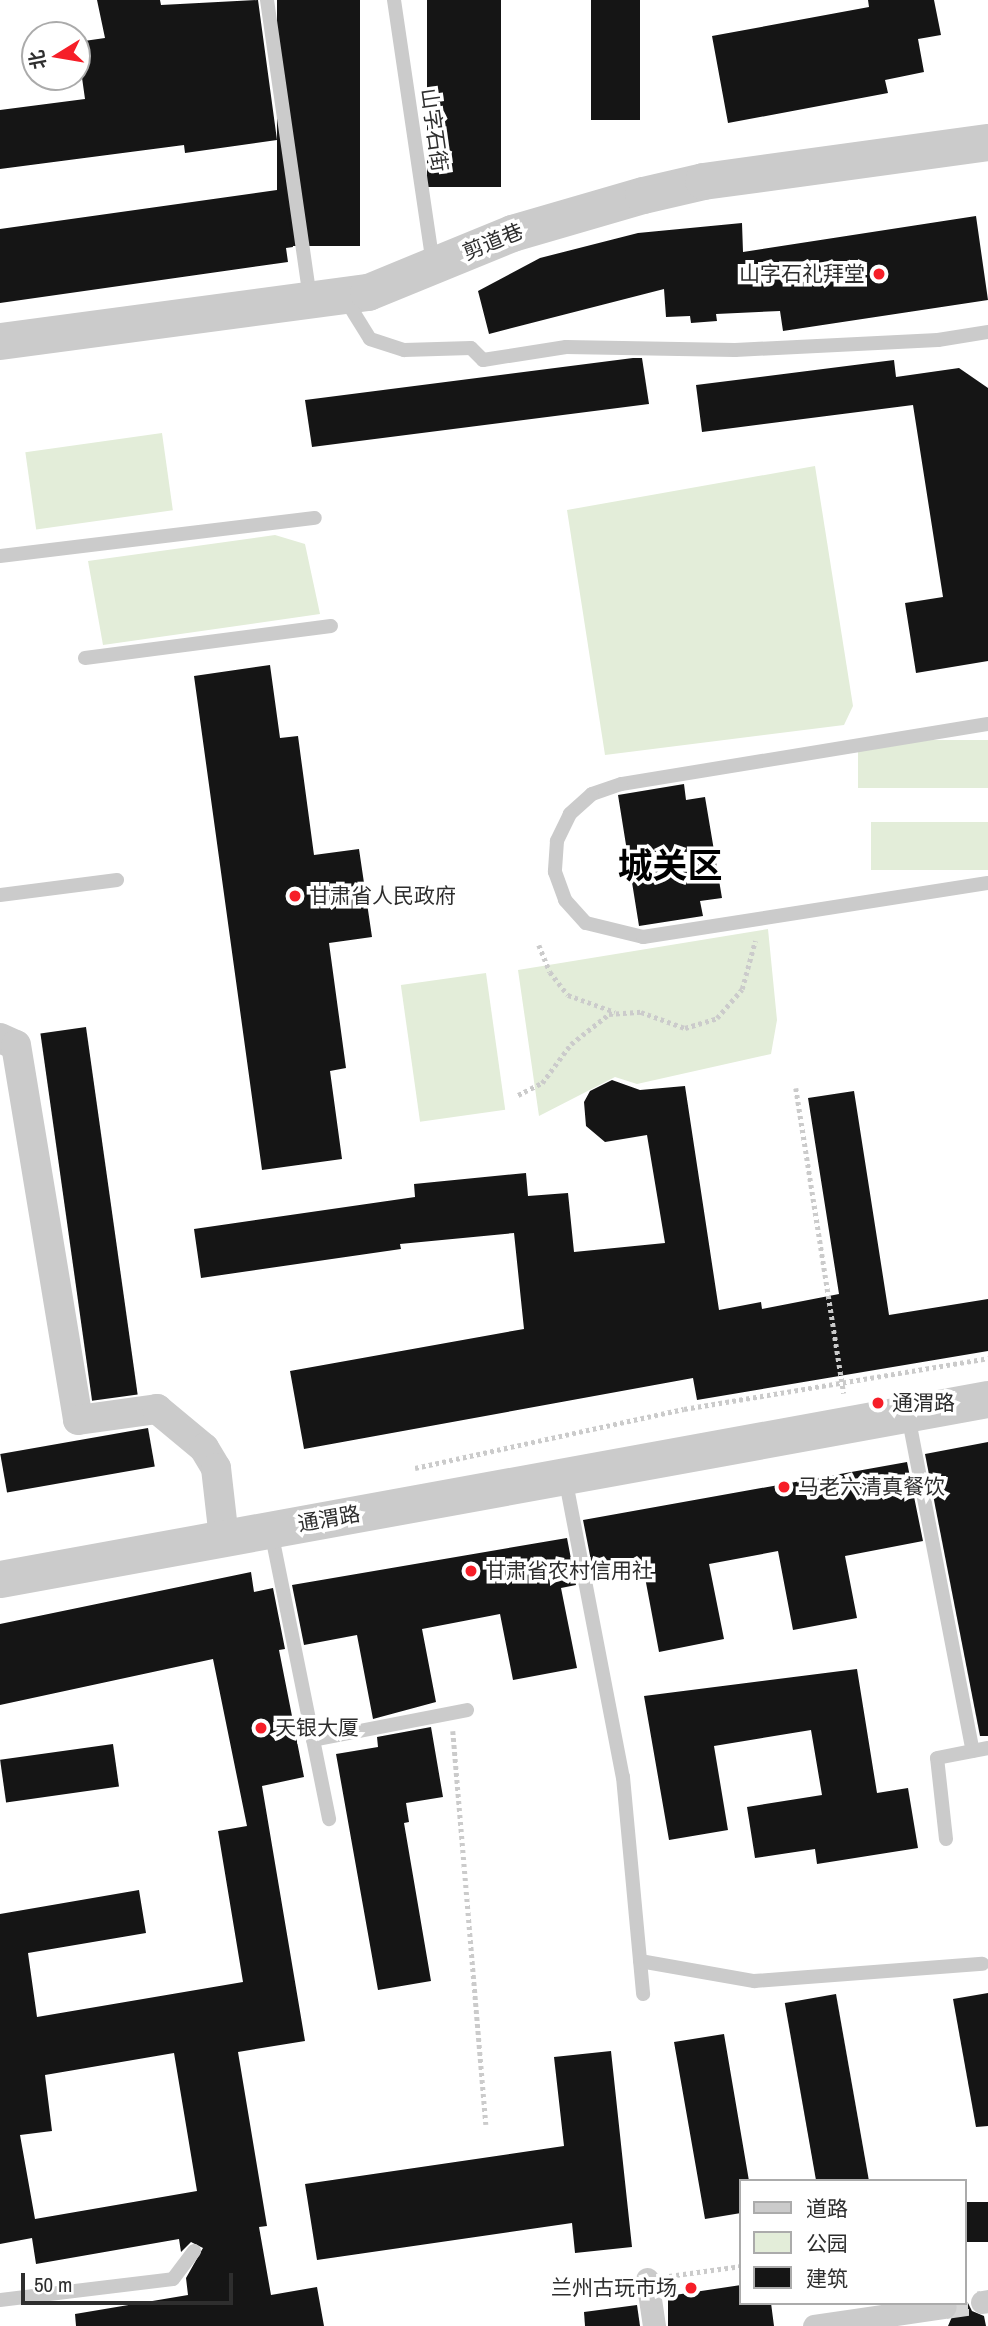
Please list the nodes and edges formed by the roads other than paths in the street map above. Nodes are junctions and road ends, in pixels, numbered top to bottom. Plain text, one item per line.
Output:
1 (267, 0) edge
2 (394, 0) edge
3 (988, 142) edge
4 (433, 266) junction
5 (327, 299) junction
6 (988, 332) edge
7 (0, 341) edge
8 (314, 518) dead end
9 (0, 556) edge
10 (331, 626) dead end
11 (85, 657) dead end
12 (988, 724) edge
13 (117, 880) dead end
14 (988, 883) edge
15 (0, 895) edge
16 (0, 1038) edge
17 (988, 1399) edge
18 (908, 1414) junction
19 (565, 1475) junction
20 (271, 1530) junction
21 (223, 1538) junction
22 (0, 1579) edge
23 (467, 1710) dead end
24 (313, 1740) junction
25 (981, 1749) edge
26 (329, 1819) dead end
27 (946, 1839) dead end
28 (640, 1961) junction
29 (982, 1964) dead end
30 (643, 1994) dead end
31 (194, 2251) dead end
32 (647, 2279) road end
33 (0, 2300) edge
34 (945, 2307) dead end
35 (654, 2326) edge
36 (814, 2326) edge

1 - 5 lane
2 - 4 lane, 山字石街
3 - 4 street, 剪道巷
4 - 5 street, 剪道巷
5 - 6 lane
5 - 7 street, 剪道巷
8 - 9 lane
10 - 11 lane
12 - 14 lane
13 - 15 lane
16 - 21 street
17 - 18 street, 通渭路
18 - 19 street, 通渭路
18 - 25 lane
19 - 20 street, 通渭路
19 - 28 lane
20 - 21 street, 通渭路
20 - 24 lane
21 - 22 street, 通渭路
23 - 24 lane
24 - 26 lane
25 - 27 lane
28 - 29 lane
28 - 30 lane
31 - 33 lane
32 - 35 street
34 - 36 street

